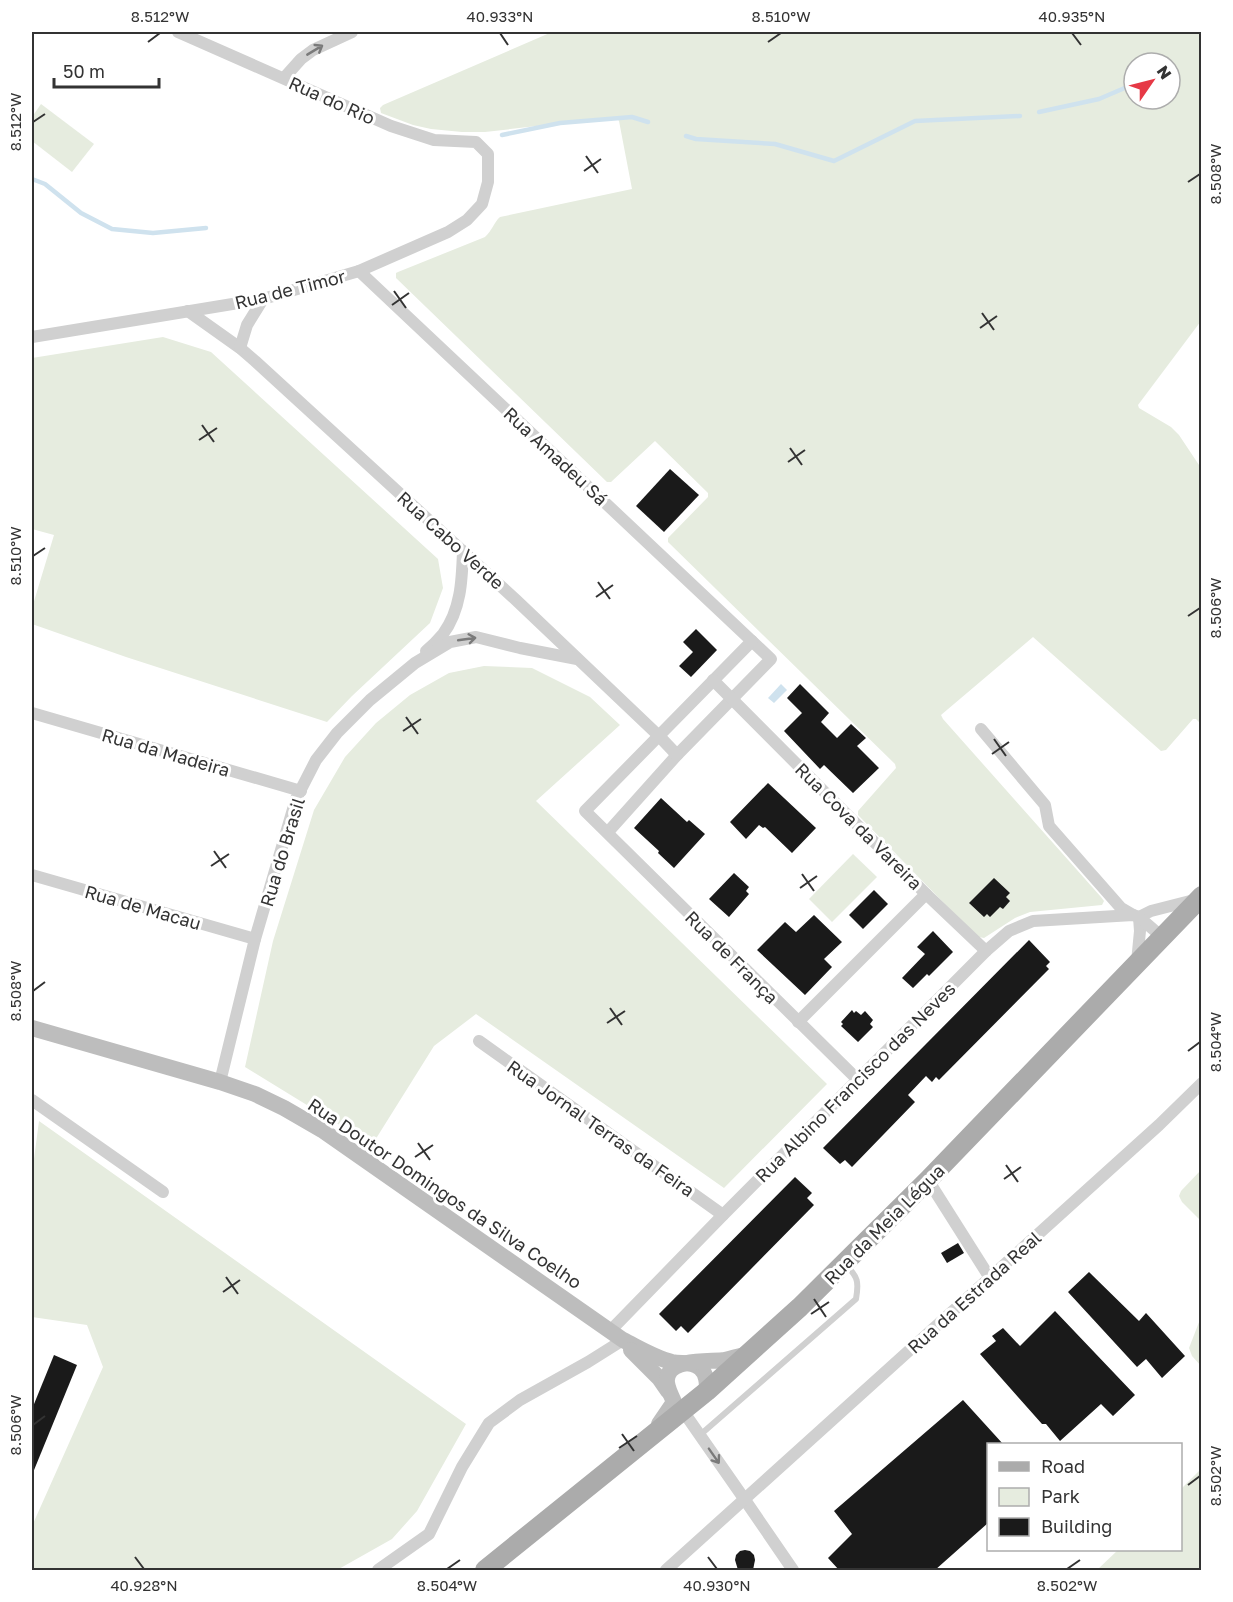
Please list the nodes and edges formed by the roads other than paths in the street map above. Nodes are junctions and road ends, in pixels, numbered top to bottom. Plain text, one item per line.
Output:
1 (178, 32) edge
2 (352, 32) edge
3 (284, 78) junction
4 (489, 154) joint
5 (359, 271) junction
6 (263, 299) junction
7 (188, 311) junction
8 (32, 337) edge
9 (240, 348) junction
10 (463, 551) junction
11 (752, 641) junction
12 (579, 659) junction
13 (415, 663) junction
14 (713, 680) junction
15 (733, 699) junction
16 (32, 713) edge
17 (981, 729) dead end
18 (658, 736) junction
19 (677, 755) junction
20 (301, 791) junction
21 (608, 832) junction
22 (32, 875) edge
23 (926, 894) junction
24 (1201, 897) edge
25 (1151, 911) junction
26 (1136, 916) junction
27 (1166, 933) junction
28 (255, 939) junction
29 (986, 951) junction
30 (1137, 962) junction
31 (798, 1022) junction
32 (32, 1028) edge
33 (479, 1041) dead end
34 (858, 1080) junction
35 (220, 1082) junction
36 (1202, 1083) edge
37 (32, 1100) edge
38 (928, 1180) junction
39 (163, 1192) dead end
40 (723, 1215) junction
41 (844, 1263) junction
42 (990, 1278) junction
43 (617, 1335) junction
44 (748, 1354) junction
45 (686, 1363) junction
46 (707, 1391) junction
47 (679, 1407) junction
48 (700, 1436) junction
49 (746, 1500) junction
50 (378, 1570) edge
51 (485, 1570) edge
52 (666, 1570) edge
53 (793, 1570) edge

1 - 3 street, Rua do Rio
3 -> 2 street
3 - 4 street, Rua do Rio
4 - 5 street, Rua de Timor
5 - 6 street, Rua de Timor
5 - 11 street, Rua Amadeu Sá
6 - 7 street, Rua de Timor
6 - 9 street
7 - 8 street, Rua de Timor
7 - 9 street, Rua Cabo Verde
9 - 10 street, Rua Cabo Verde
10 - 12 street, Rua Cabo Verde
10 - 13 street, Rua do Brasil
11 - 14 street
11 - 15 street, Rua Amadeu Sá
13 -> 12 street, Rua do Brasil
12 - 18 street, Rua Cabo Verde
13 - 20 street, Rua do Brasil
14 - 15 street, Rua Cova da Vareira
14 - 18 street
15 - 19 street
15 - 23 street, Rua Cova da Vareira
16 - 20 street, Rua da Madeira
17 - 26 street
18 - 19 street, Rua Cabo Verde
18 - 21 street, Rua de França
19 - 21 street
20 - 28 street, Rua do Brasil
21 - 31 street, Rua de França
22 - 28 street, Rua de Macau
23 - 29 street, Rua Cova da Vareira
23 - 31 street
24 - 25 street, Rua Albino Francisco das Neves
24 - 27 main road, Rua da Meia Légua
25 - 26 street, Rua Albino Francisco das Neves
25 - 27 street
26 - 27 street
26 - 29 street, Rua Albino Francisco das Neves
26 - 30 street
27 - 30 main road, Rua da Meia Légua
28 - 35 street, Rua do Brasil
29 - 34 street, Rua Albino Francisco das Neves
30 - 38 main road, Rua da Meia Légua
31 - 34 street, Rua de França
32 - 35 street, Rua Doutor Domingos da Silva Coelho
33 - 40 street, Rua Jornal Terras da Feira
34 - 40 street, Rua Albino Francisco das Neves
35 - 43 street, Rua Doutor Domingos da Silva Coelho
36 - 42 street, Rua da Estrada Real
37 - 39 street
38 - 41 main road, Rua da Meia Légua
38 - 42 street
40 - 43 street, Rua Albino Francisco das Neves
41 - 44 main road, Rua da Meia Légua
41 - 48 lane
42 - 49 street, Rua da Estrada Real
43 - 45 street, Rua Doutor Domingos da Silva Coelho
43 - 47 street, Rua Doutor Domingos da Silva Coelho
43 - 50 street, Rua Albino Francisco das Neves
44 - 45 street, Rua Doutor Domingos da Silva Coelho
44 - 46 main road, Rua da Meia Légua
45 - 46 street, Rua Doutor Domingos da Silva Coelho
45 - 47 street
46 - 47 main road, Rua da Meia Légua
47 - 48 street
47 - 51 main road, Rua da Meia Légua
48 -> 49 street
49 - 52 street, Rua da Estrada Real
49 - 53 street

